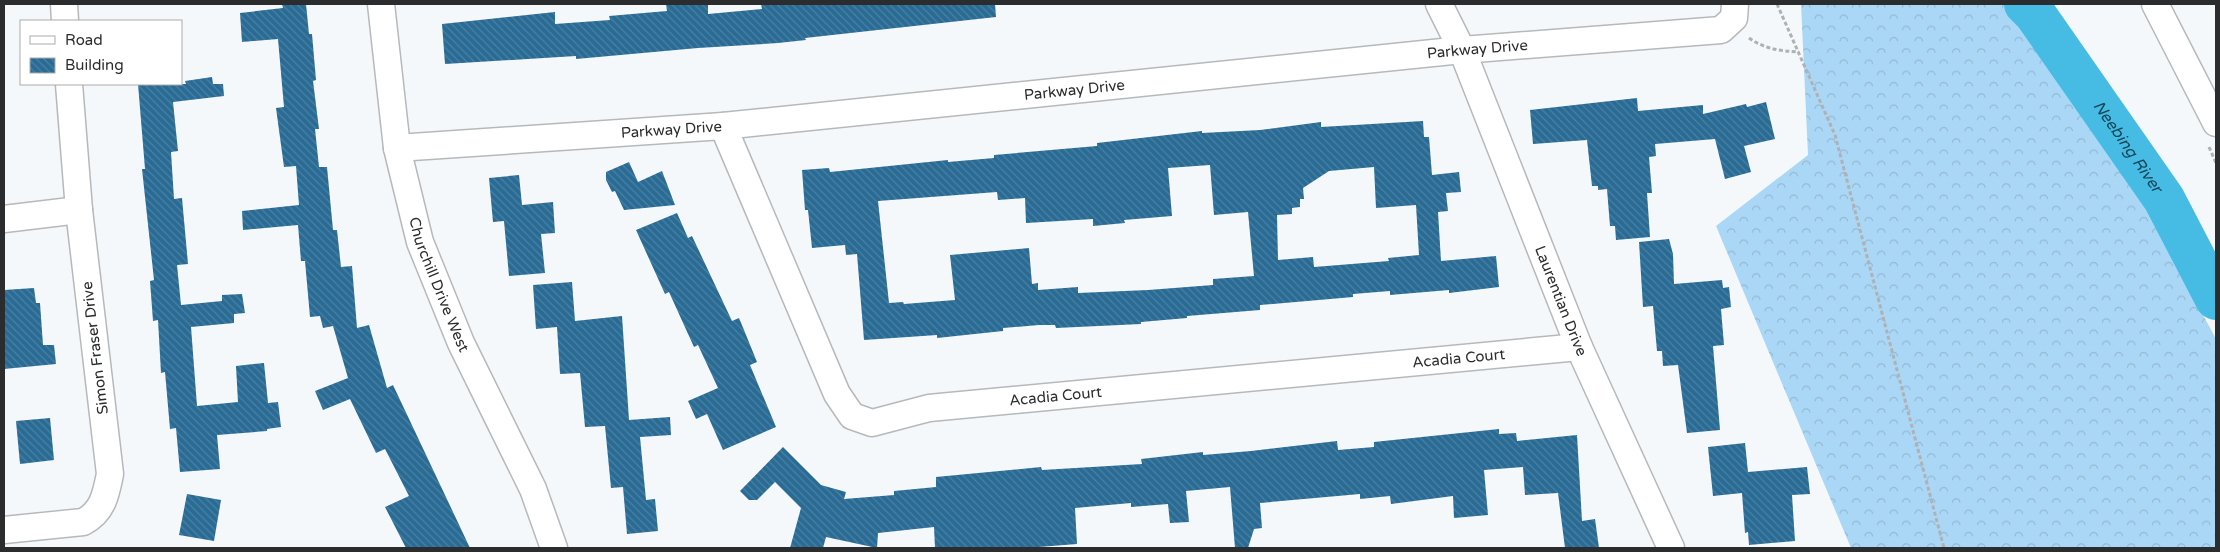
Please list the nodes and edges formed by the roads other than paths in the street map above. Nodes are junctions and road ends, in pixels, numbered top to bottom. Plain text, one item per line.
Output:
1 (64, 4) edge
2 (381, 4) edge
3 (1439, 4) edge
4 (2155, 4) edge
5 (1731, 13) edge
6 (65, 20) edge
7 (1462, 50) junction
8 (70, 85) edge
9 (2216, 123) edge
10 (723, 126) junction
11 (396, 148) junction
12 (79, 210) junction
13 (4, 219) edge
14 (1579, 347) junction
15 (4, 530) edge
16 (554, 548) edge
17 (1671, 548) edge

1 - 6 street
2 - 11 street, Churchill Drive West
3 - 7 street, Laurentian Drive
4 - 9 street
5 - 7 street, Parkway Drive
7 - 10 street, Parkway Drive
7 - 14 street, Laurentian Drive
8 - 12 street, Simon Fraser Drive
10 - 11 street, Parkway Drive
10 - 14 street, Acadia Court
11 - 16 street, Churchill Drive West
12 - 13 street
12 - 15 street, Simon Fraser Drive
14 - 17 street, Laurentian Drive

